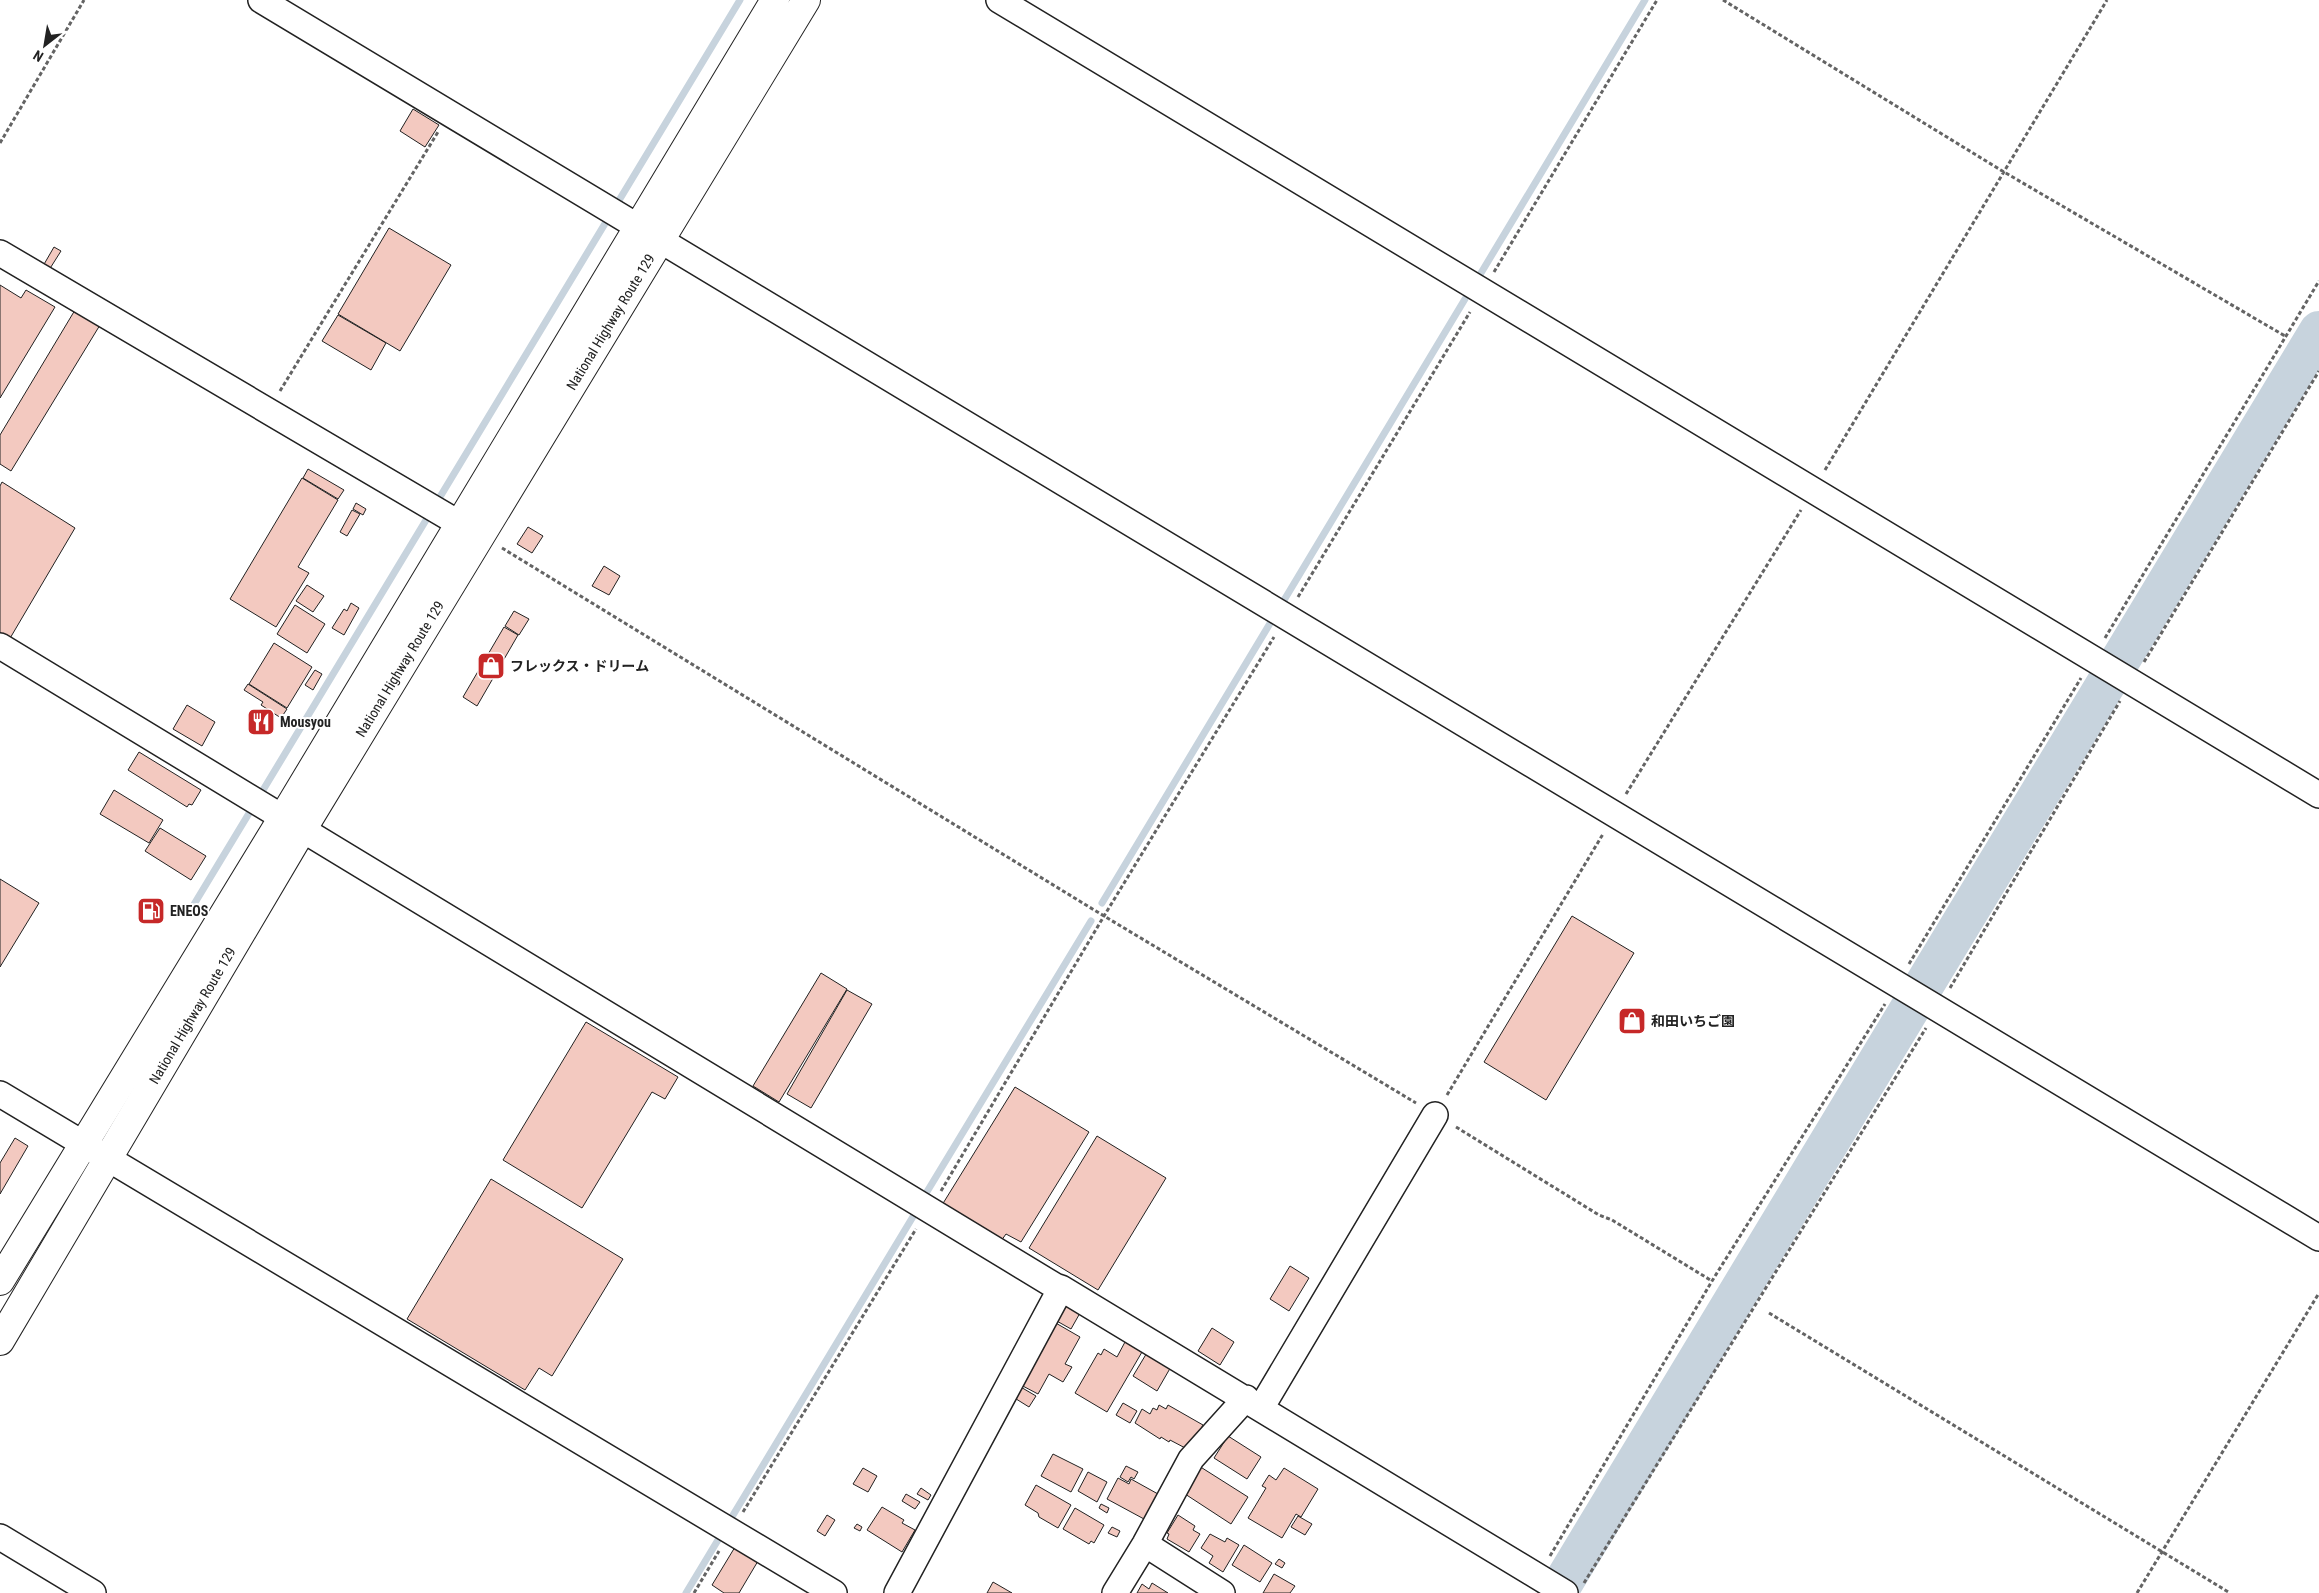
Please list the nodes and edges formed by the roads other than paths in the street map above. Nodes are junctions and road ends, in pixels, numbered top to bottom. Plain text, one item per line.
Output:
1 (261, 0) edge
2 (775, 0) edge
3 (806, 0) edge
4 (999, 0) edge
5 (630, 222) junction
6 (0, 253) edge
7 (451, 519) junction
8 (0, 646) edge
9 (2319, 795) edge
10 (273, 813) junction
11 (0, 1094) edge
12 (1435, 1115) road end
13 (84, 1143) junction
14 (109, 1158) junction
15 (2319, 1238) edge
16 (0, 1281) edge
17 (1062, 1288) junction
18 (0, 1341) edge
19 (1254, 1403) junction
20 (0, 1537) edge
21 (1145, 1544) junction
22 (1558, 1584) edge
23 (93, 1593) edge
24 (834, 1593) edge
25 (897, 1593) edge
26 (1115, 1593) edge
27 (1222, 1593) edge

1 - 5 street
2 - 5 highway, National Highway Route 129
3 - 5 highway, National Highway Route 129
4 - 9 street
5 - 7 highway, National Highway Route 129
5 - 15 street
6 - 7 street
7 - 10 highway, National Highway Route 129
8 - 10 street
10 - 13 highway, National Highway Route 129
10 - 14 highway, National Highway Route 129
10 - 17 street
11 - 13 street
12 - 19 street
13 - 14 street
13 - 16 highway, National Highway Route 129
14 - 18 highway, National Highway Route 129
14 - 24 street
17 - 19 street
17 - 25 street
19 - 21 street
19 - 22 street
20 - 23 street
21 - 26 street
21 - 27 street

